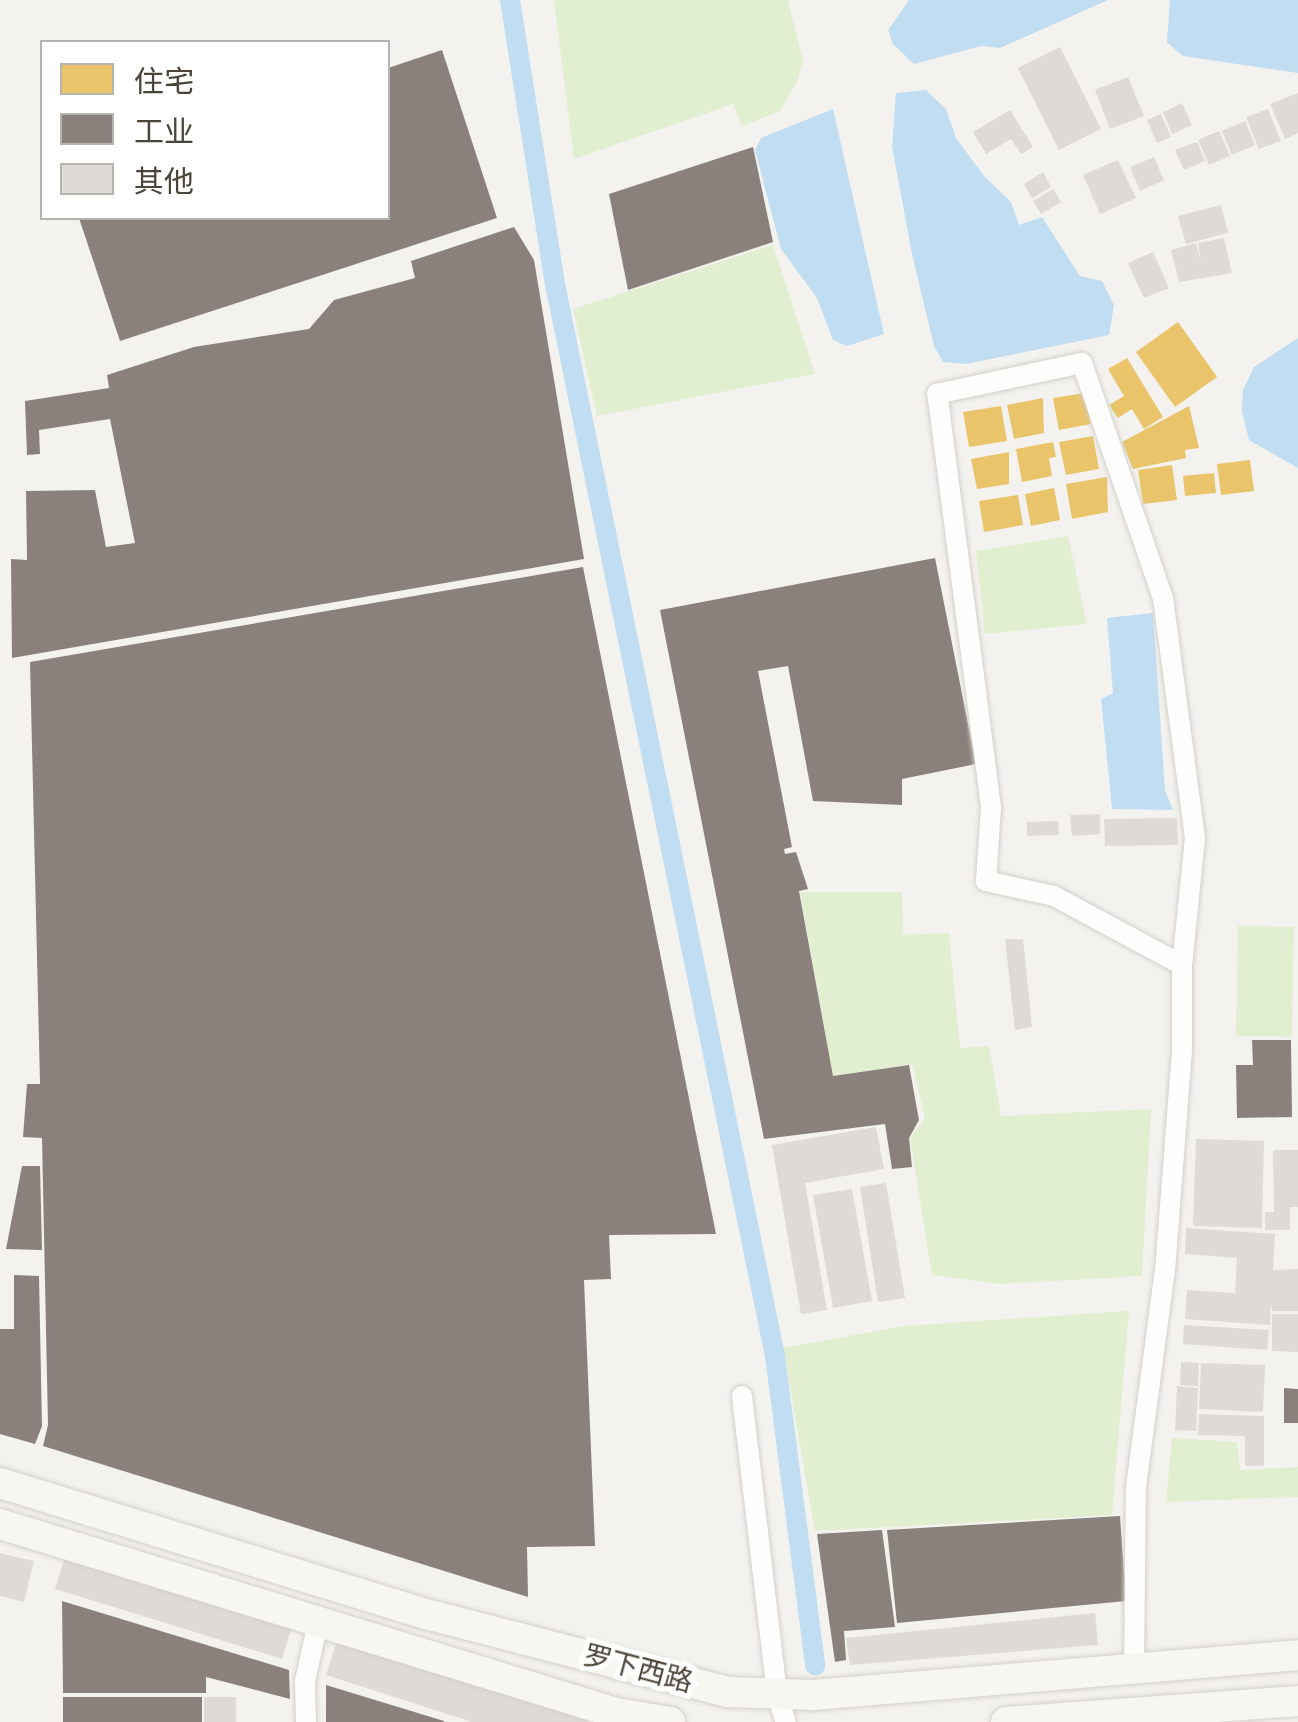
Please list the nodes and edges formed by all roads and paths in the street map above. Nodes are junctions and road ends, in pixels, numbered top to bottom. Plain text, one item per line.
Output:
1 (1182, 965) junction
2 (742, 1396) dead end
3 (0, 1483) edge
4 (0, 1524) edge
5 (318, 1623) junction
6 (1298, 1655) edge
7 (1134, 1668) junction
8 (1298, 1701) edge
9 (782, 1708) edge
10 (306, 1722) edge
11 (670, 1722) edge
12 (1006, 1722) edge

1 - 1 street
1 - 7 street
2 - 9 street
3 - 9 main road, 罗下西路
4 - 5 main road, 罗下西路
5 - 10 street
5 - 11 main road, 罗下西路
6 - 7 main road, 罗下西路
7 - 9 main road, 罗下西路
8 - 12 main road

